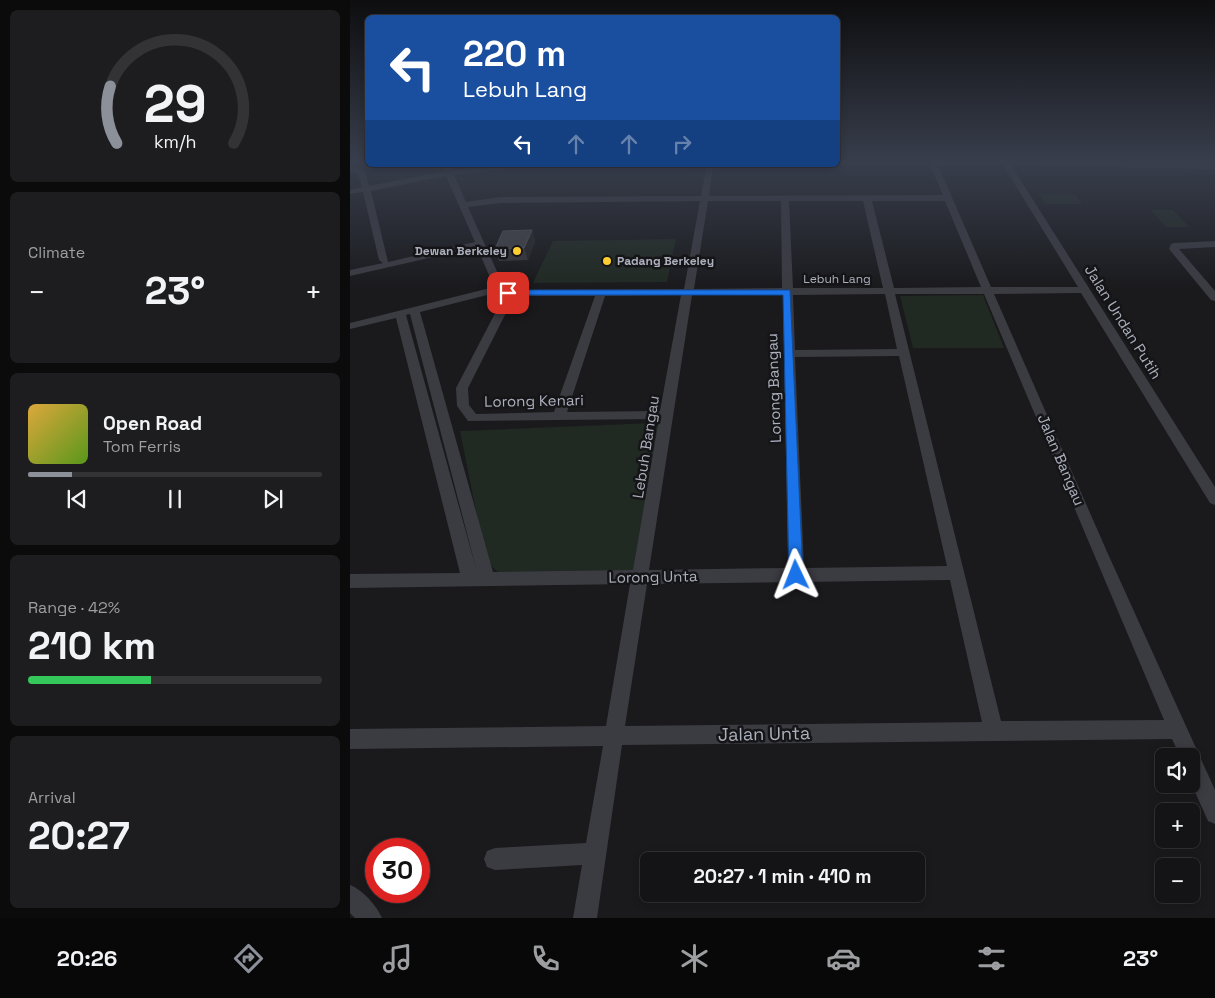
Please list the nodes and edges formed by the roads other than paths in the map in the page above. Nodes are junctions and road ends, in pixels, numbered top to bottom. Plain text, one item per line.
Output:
1 (370, 204) edge
2 (480, 204) edge
3 (703, 204) edge
4 (784, 204) edge
5 (868, 204) edge
6 (950, 204) edge
7 (1030, 204) edge
8 (463, 206) joint
9 (478, 242) junction
10 (1215, 244) edge
11 (384, 260) junction
12 (350, 267) edge
13 (350, 273) edge
14 (499, 286) junction
15 (1211, 288) edge
16 (988, 290) junction
17 (1084, 290) junction
18 (889, 291) junction
19 (787, 292) junction
20 (687, 293) junction
21 (599, 297) junction
22 (1215, 298) edge
23 (414, 310) junction
24 (400, 313) junction
25 (350, 320) edge
26 (350, 326) edge
27 (904, 352) junction
28 (789, 354) junction
29 (668, 415) junction
30 (559, 416) junction
31 (1215, 499) edge
32 (956, 573) junction
33 (796, 575) junction
34 (642, 577) junction
35 (470, 579) junction
36 (487, 579) junction
37 (350, 581) edge
38 (1179, 730) junction
39 (994, 731) junction
40 (613, 735) junction
41 (350, 739) edge
42 (1187, 748) edge
43 (1200, 779) edge
44 (1215, 814) edge
45 (594, 854) junction
46 (495, 859) dead end
47 (350, 896) edge
48 (370, 918) edge
49 (585, 918) edge

1 - 11 street
2 - 8 street
3 - 20 street, Lebuh Bangau
4 - 19 street, Lorong Bangau
5 - 18 street
6 - 16 street, Jalan Bangau
7 - 17 street, Jalan Undan Putih
8 - 9 street
9 - 11 street
9 - 13 street
9 - 14 street
10 - 15 street
11 - 12 street
14 - 21 street, Lebuh Lang
14 - 23 street
14 - 25 street
15 - 22 street
16 - 17 street, Lebuh Lang
16 - 18 street, Lebuh Lang
16 - 38 street, Jalan Bangau
17 - 31 street, Jalan Undan Putih
18 - 19 street, Lebuh Lang
18 - 27 street
19 - 20 street, Lebuh Lang
19 - 28 street, Lorong Bangau
20 - 21 street, Lebuh Lang
20 - 29 street, Lebuh Bangau
21 - 30 street
21 - 30 street, Lorong Kenari
23 - 24 street
23 - 36 street
24 - 26 street
24 - 35 street
27 - 28 street
27 - 32 street
28 - 33 street, Lorong Bangau
29 - 30 street, Lorong Kenari
29 - 34 street, Lebuh Bangau
32 - 33 street, Lorong Unta
32 - 39 street
33 - 34 street, Lorong Unta
34 - 36 street, Lorong Unta
34 - 40 street, Lebuh Bangau
35 - 36 street, Lorong Unta
35 - 37 street, Lorong Unta
38 - 39 street, Jalan Unta
38 - 42 street, Jalan Bangau
39 - 40 street, Jalan Unta
40 - 41 street, Jalan Unta
40 - 45 street, Lebuh Bangau
43 - 44 street, Jalan Bangau
45 - 46 street
45 - 49 street, Lebuh Bangau
47 - 48 street

